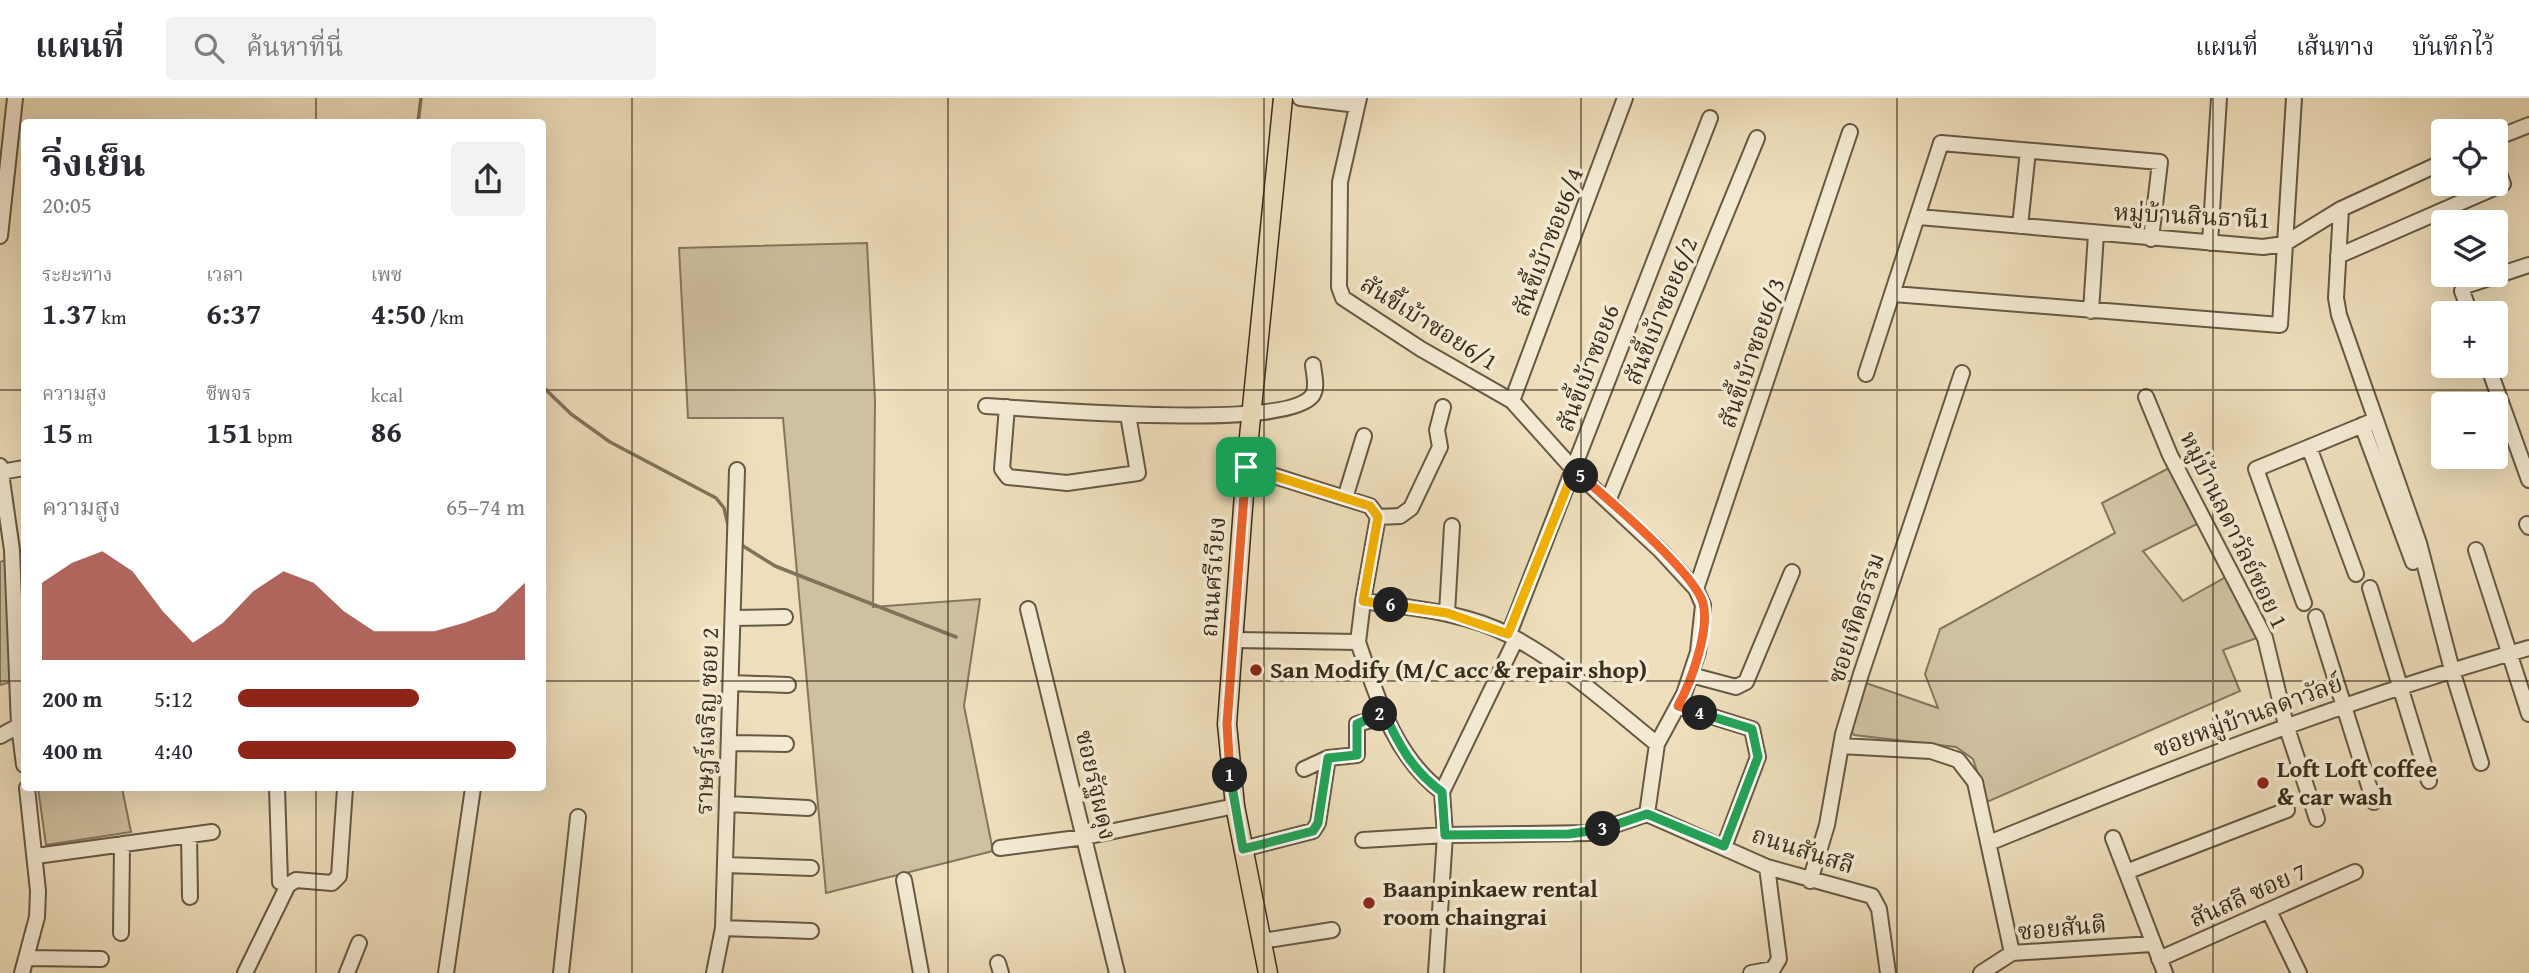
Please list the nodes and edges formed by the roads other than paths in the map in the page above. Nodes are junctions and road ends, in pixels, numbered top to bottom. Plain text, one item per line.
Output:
1 (15, 98) edge
2 (1283, 98) edge
3 (1300, 98) edge
4 (1625, 98) edge
5 (2219, 98) edge
6 (2294, 98) edge
7 (1358, 102) edge
8 (1710, 118) dead end
9 (2529, 125) edge
10 (1850, 132) dead end
11 (2508, 133) edge
12 (1757, 138) dead end
13 (2028, 150) junction
14 (2431, 168) edge
15 (2476, 196) edge
16 (2, 198) edge
17 (2341, 209) junction
18 (1919, 216) junction
19 (2020, 226) junction
20 (2095, 234) junction
21 (0, 236) edge
22 (2151, 239) junction
23 (2210, 243) junction
24 (2284, 244) junction
25 (2338, 256) junction
26 (2529, 265) edge
27 (1894, 294) junction
28 (2466, 301) edge
29 (2091, 311) junction
30 (1313, 365) dead end
31 (1962, 373) dead end
32 (1866, 374) dead end
33 (2492, 378) edge
34 (2146, 397) dead end
35 (1512, 401) junction
36 (986, 406) dead end
37 (1007, 407) junction
38 (1443, 407) dead end
39 (1251, 413) junction
40 (1128, 415) junction
41 (2369, 423) junction
42 (1364, 436) dead end
43 (2309, 447) junction
44 (0, 466) edge
45 (1246, 467) junction
46 (21, 469) edge
47 (737, 470) dead end
48 (1574, 470) junction
49 (1, 472) edge
50 (2529, 480) edge
51 (1345, 498) junction
52 (1608, 501) junction
53 (1378, 517) junction
54 (1451, 526) dead end
55 (2476, 550) dead end
56 (2413, 562) dead end
57 (1792, 572) dead end
58 (2356, 574) dead end
59 (2370, 588) dead end
60 (1696, 589) junction
61 (1363, 601) junction
62 (2304, 603) dead end
63 (1028, 609) dead end
64 (1447, 613) junction
65 (785, 617) dead end
66 (2316, 617) dead end
67 (19, 618) edge
68 (734, 618) junction
69 (1512, 637) junction
70 (1233, 640) junction
71 (1359, 642) junction
72 (2529, 648) edge
73 (2510, 653) junction
74 (2452, 670) junction
75 (1691, 675) junction
76 (731, 683) junction
77 (788, 685) dead end
78 (2399, 686) junction
79 (21, 689) edge
80 (2344, 704) junction
81 (1678, 706) junction
82 (1384, 712) junction
83 (2529, 714) edge
84 (21, 725) edge
85 (2286, 725) junction
86 (0, 736) edge
87 (729, 743) junction
88 (786, 744) dead end
89 (1657, 744) junction
90 (1842, 746) junction
91 (1328, 758) junction
92 (2481, 763) dead end
93 (1304, 769) dead end
94 (2429, 781) dead end
95 (27, 791) edge
96 (277, 791) edge
97 (345, 791) edge
98 (472, 791) edge
99 (1442, 792) junction
100 (2374, 802) dead end
101 (727, 804) junction
102 (1235, 806) junction
103 (808, 808) dead end
104 (2287, 810) dead end
105 (1647, 814) junction
106 (578, 817) dead end
107 (2317, 819) dead end
108 (212, 832) dead end
109 (189, 835) junction
110 (1445, 835) junction
111 (1085, 837) junction
112 (2113, 838) dead end
113 (1363, 840) dead end
114 (1989, 843) junction
115 (122, 844) junction
116 (1724, 846) junction
117 (1000, 848) dead end
118 (1243, 849) junction
119 (36, 856) junction
120 (725, 865) junction
121 (1767, 867) junction
122 (811, 868) dead end
123 (2126, 872) junction
124 (2355, 872) dead end
125 (904, 880) dead end
126 (1811, 881) junction
127 (288, 885) junction
128 (190, 897) dead end
129 (2269, 911) junction
130 (723, 928) junction
131 (1332, 930) dead end
132 (811, 931) dead end
133 (121, 933) dead end
134 (1262, 941) junction
135 (359, 943) dead end
136 (2152, 944) junction
137 (2012, 953) junction
138 (26, 958) junction
139 (101, 959) dead end
140 (2162, 966) edge
141 (2299, 971) edge
142 (22, 973) edge
143 (245, 973) edge
144 (347, 973) edge
145 (446, 973) edge
146 (561, 973) edge
147 (714, 973) edge
148 (921, 973) edge
149 (1117, 973) edge
150 (1268, 973) edge
151 (1436, 973) edge
152 (1751, 973) edge
153 (1888, 973) edge
154 (1981, 973) edge

1 - 16 street
2 - 39 main road, ถนนศรีเวียง
3 - 7 street
4 - 35 street, สันขี้เบ้าซอย6/4
5 - 23 street
6 - 24 street
7 - 35 street, สันขี้เบ้าซอย6/1
8 - 48 street, สันขี้เบ้าซอย6
9 - 11 street
10 - 60 street, สันขี้เบ้าซอย6/3
12 - 52 street, สันขี้เบ้าซอย6/2
13 - 18 street
13 - 19 street
13 - 22 street
14 - 17 street, หมู่บ้านสินธานี1
15 - 25 street
16 - 21 street
17 - 24 street, หมู่บ้านสินธานี1
17 - 25 street
18 - 19 street, หมู่บ้านสินธานี1
18 - 27 street
19 - 20 street, หมู่บ้านสินธานี1
20 - 22 street, หมู่บ้านสินธานี1
20 - 29 street
22 - 23 street, หมู่บ้านสินธานี1
23 - 24 street, หมู่บ้านสินธานี1
24 - 29 street
25 - 41 street
26 - 28 street
27 - 29 street
27 - 32 street
30 - 39 street
31 - 90 street, ซอยเทิดธรรม
33 - 50 street
34 - 85 street, หมู่บ้านลดาวัลย์ซอย 1
35 - 48 street, สันขี้เบ้าซอย6/1
36 - 37 street
37 - 40 street
37 - 40 street
38 - 53 street
39 - 40 street
39 - 45 main road, ถนนศรีเวียง
41 - 43 street
41 - 56 street
41 - 74 street
42 - 51 street
43 - 58 street
43 - 62 street
44 - 49 street
45 - 51 street
45 - 70 main road, ถนนศรีเวียง
46 - 49 street
47 - 68 street, ราษฎร์เจริญ ซอย 2
48 - 52 street, สันขี้เบ้าซอย6/1
48 - 69 street, สันขี้เบ้าซอย6
49 - 67 street
51 - 53 street
52 - 60 street, สันขี้เบ้าซอย6/1
53 - 61 street
54 - 64 street
55 - 73 street
57 - 75 street
59 - 78 street
60 - 75 street
61 - 64 street
61 - 71 street
63 - 111 street, ซอยรัฐผดุง
64 - 69 street
65 - 68 street
66 - 80 street
67 - 79 street
68 - 76 street, ราษฎร์เจริญ ซอย 2
69 - 89 street
69 - 99 street, สันขี้เบ้าซอย6
70 - 71 street
70 - 102 main road, ถนนศรีเวียง
71 - 82 street
72 - 73 street, ซอยหมู่บ้านลดาวัลย์
73 - 74 street, ซอยหมู่บ้านลดาวัลย์
73 - 83 street
74 - 78 street, ซอยหมู่บ้านลดาวัลย์
74 - 92 street
75 - 81 street
76 - 77 street
76 - 87 street, ราษฎร์เจริญ ซอย 2
78 - 80 street, ซอยหมู่บ้านลดาวัลย์
78 - 94 street
80 - 85 street, ซอยหมู่บ้านลดาวัลย์
80 - 100 street
81 - 89 street
81 - 116 street
82 - 91 street
82 - 99 street
84 - 86 street
85 - 107 street, หมู่บ้านลดาวัลย์ซอย 1
85 - 114 street, ซอยหมู่บ้านลดาวัลย์
87 - 88 street
87 - 101 street, ราษฎร์เจริญ ซอย 2
89 - 105 street
90 - 114 street
90 - 126 street, ซอยเทิดธรรม
91 - 93 street
91 - 118 street
95 - 119 street
96 - 127 street
97 - 127 street
98 - 145 street
99 - 110 street
101 - 103 street
101 - 120 street, ราษฎร์เจริญ ซอย 2
102 - 111 street
102 - 118 main road, ถนนศรีเวียง
104 - 123 street
105 - 110 street
105 - 116 street, ถนนสันสลี
106 - 146 street
108 - 109 street
109 - 115 street
109 - 128 street
110 - 113 street
110 - 151 street
111 - 117 street
111 - 149 street, ซอยรัฐผดุง
112 - 123 street
114 - 137 street
115 - 119 street
115 - 133 street
116 - 121 street, ถนนสันสลี
118 - 134 main road, ถนนศรีเวียง
119 - 138 street
120 - 122 street
120 - 130 street, ราษฎร์เจริญ ซอย 2
121 - 126 street, ถนนสันสลี
121 - 152 street
123 - 136 street
124 - 129 street, สันสลี ซอย 7
125 - 148 street
126 - 153 street, ถนนสันสลี
127 - 143 street
129 - 140 street, สันสลี ซอย 7
129 - 141 street
130 - 132 street
130 - 147 street, ราษฎร์เจริญ ซอย 2
131 - 134 street
134 - 150 main road, ถนนศรีเวียง
135 - 144 street
136 - 137 street, ซอยสันติ
136 - 140 street
137 - 154 street, ซอยสันติ
138 - 139 street
138 - 142 street

